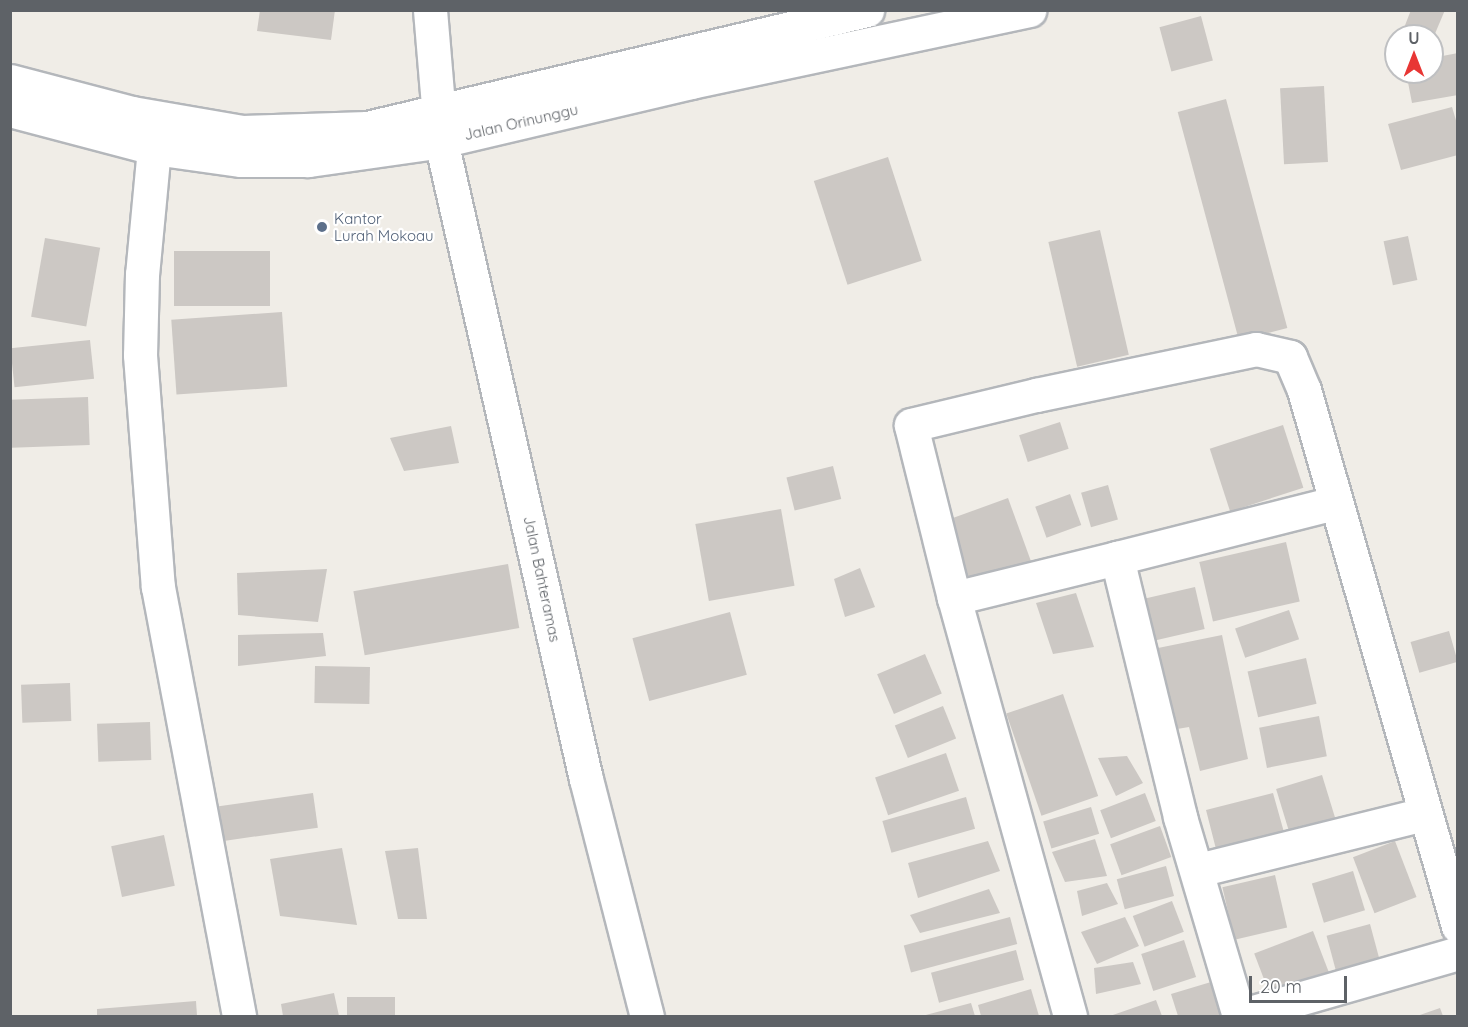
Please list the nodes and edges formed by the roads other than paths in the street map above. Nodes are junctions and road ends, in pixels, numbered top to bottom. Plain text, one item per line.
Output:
1 (430, 10) edge
2 (867, 10) edge
3 (1029, 10) edge
4 (10, 81) edge
5 (10, 110) edge
6 (438, 126) junction
7 (154, 148) junction
8 (1334, 502) junction
9 (1118, 558) junction
10 (954, 598) junction
11 (1425, 814) junction
12 (1198, 870) junction
13 (1458, 926) edge
14 (1458, 953) edge
15 (1239, 1016) edge
16 (239, 1017) edge
17 (647, 1017) edge
18 (1070, 1017) edge

1 - 6 street, Jalan Bahteramas
2 - 6 street, Jalan Orinunggu
3 - 6 street, Jalan Orinunggu
4 - 6 street, Jalan Orinunggu
5 - 7 street, Jalan Orinunggu
6 - 7 street, Jalan Orinunggu
6 - 17 street, Jalan Bahteramas
7 - 16 street
8 - 9 street
8 - 10 street
8 - 11 street
9 - 10 street
9 - 12 street
10 - 18 street
11 - 12 street
11 - 13 street
12 - 15 street
14 - 15 street

